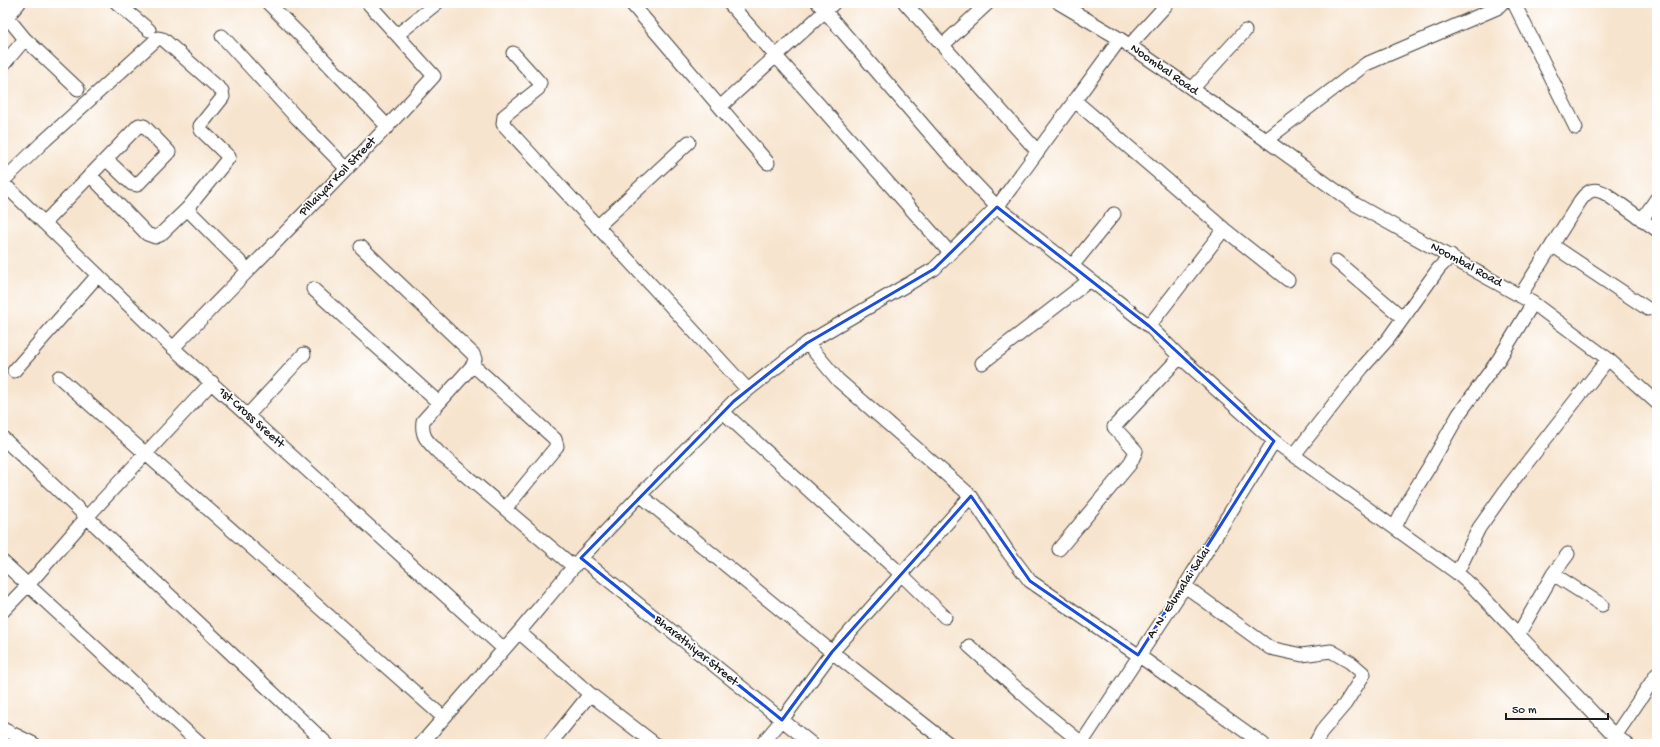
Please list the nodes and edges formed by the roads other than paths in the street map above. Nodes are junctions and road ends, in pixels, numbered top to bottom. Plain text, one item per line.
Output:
1 (19, 3) edge
2 (117, 3) edge
3 (268, 3) edge
4 (368, 3) edge
5 (437, 3) edge
6 (631, 3) edge
7 (729, 3) edge
8 (905, 3) edge
9 (988, 3) edge
10 (1168, 3) edge
11 (1514, 3) edge
12 (1069, 5) edge
13 (1497, 5) edge
14 (825, 6) edge
15 (5, 16) edge
16 (149, 30) dead end
17 (1245, 31) dead end
18 (397, 35) junction
19 (222, 36) dead end
20 (25, 39) junction
21 (1125, 43) junction
22 (943, 45) junction
23 (513, 53) dead end
24 (776, 56) junction
25 (3, 65) edge
26 (78, 88) dead end
27 (1192, 89) junction
28 (1074, 100) junction
29 (720, 107) junction
30 (388, 127) junction
31 (1576, 128) dead end
32 (1266, 140) junction
33 (689, 142) dead end
34 (1038, 152) junction
35 (106, 159) junction
36 (768, 163) dead end
37 (347, 169) junction
38 (90, 175) junction
39 (3, 182) edge
40 (1657, 198) edge
41 (997, 207) junction
42 (186, 209) junction
43 (1114, 214) dead end
44 (1642, 220) junction
45 (44, 223) junction
46 (597, 227) junction
47 (1224, 229) junction
48 (1657, 230) edge
49 (1552, 245) junction
50 (361, 247) dead end
51 (950, 253) junction
52 (1451, 256) junction
53 (1336, 261) dead end
54 (1072, 266) junction
55 (248, 270) junction
56 (98, 275) junction
57 (1090, 280) junction
58 (1288, 280) dead end
59 (313, 289) dead end
60 (1520, 296) junction
61 (1533, 303) junction
62 (1648, 309) dead end
63 (1403, 318) junction
64 (1149, 326) junction
65 (807, 343) junction
66 (174, 348) junction
67 (304, 354) dead end
68 (1180, 357) junction
69 (1608, 359) junction
70 (982, 363) dead end
71 (473, 365) junction
72 (14, 371) dead end
73 (59, 377) dead end
74 (212, 382) junction
75 (748, 390) junction
76 (439, 403) junction
77 (1657, 403) edge
78 (723, 412) junction
79 (248, 415) junction
80 (3, 438) edge
81 (1274, 441) junction
82 (146, 454) junction
83 (1294, 455) junction
84 (640, 495) junction
85 (971, 496) junction
86 (505, 509) junction
87 (87, 516) junction
88 (1395, 527) junction
89 (1059, 549) dead end
90 (1568, 554) dead end
91 (3, 562) edge
92 (578, 562) junction
93 (1457, 573) junction
94 (901, 574) junction
95 (1553, 574) junction
96 (28, 585) junction
97 (1184, 586) junction
98 (1602, 605) dead end
99 (3, 611) edge
100 (945, 617) dead end
101 (519, 632) junction
102 (1518, 635) junction
103 (969, 646) dead end
104 (504, 649) junction
105 (832, 652) junction
106 (1138, 655) junction
107 (1657, 674) edge
108 (590, 694) junction
109 (443, 718) junction
110 (782, 720) junction
111 (3, 729) edge
112 (1614, 740) edge
113 (34, 744) edge
114 (200, 744) edge
115 (327, 744) edge
116 (421, 744) edge
117 (550, 744) edge
118 (655, 744) edge
119 (762, 744) edge
120 (812, 744) edge
121 (949, 744) edge
122 (1082, 744) edge
123 (1263, 744) edge
124 (1315, 744) edge
125 (1627, 744) edge

1 - 15 street
2 - 16 street
3 - 30 street
4 - 18 street, Pillaiyar Koil Street
5 - 18 street
6 - 29 street
7 - 24 street
8 - 22 street
9 - 22 street
10 - 21 street
11 - 31 street
12 - 21 street, Noombal Road
13 - 32 street
14 - 24 street
14 - 41 street
15 - 20 street
17 - 27 street
18 - 30 street, Pillaiyar Koil Street
19 - 37 street
20 - 25 street
20 - 26 street
21 - 27 street, Noombal Road
21 - 28 street
22 - 34 street
23 - 46 street
24 - 29 street
24 - 51 street
27 - 32 street, Noombal Road
28 - 34 street
28 - 47 street
29 - 36 street
30 - 37 street, Pillaiyar Koil Street
32 - 52 street, Noombal Road
33 - 46 street
34 - 41 street
35 - 35 street
35 - 38 street
37 - 55 street, Pillaiyar Koil Street
38 - 42 street
38 - 45 street
39 - 42 street
39 - 45 street, 1st Cross Sreett
40 - 44 street
41 - 51 street
41 - 54 street
42 - 55 street
43 - 54 street
44 - 48 street
44 - 49 street
45 - 56 street, 1st Cross Sreett
46 - 75 street
47 - 58 street
47 - 64 street
49 - 60 street
49 - 62 street
50 - 71 street
51 - 65 street
52 - 60 street, Noombal Road
52 - 63 street
53 - 63 street
54 - 57 street
55 - 66 street, Pillaiyar Koil Street
56 - 66 street, 1st Cross Sreett
56 - 72 street
57 - 64 street
57 - 70 street
59 - 76 street
60 - 61 street, Noombal Road
61 - 69 street, Noombal Road
61 - 88 street
63 - 83 street
64 - 68 street
65 - 75 street
65 - 85 street
66 - 74 street, 1st Cross Sreett
67 - 79 street
68 - 81 street
68 - 89 street
69 - 77 street, Noombal Road
69 - 93 street
71 - 76 street, Bharathiyar Street
71 - 86 street
73 - 82 street
74 - 79 street, 1st Cross Sreett
74 - 82 street
75 - 78 street
76 - 86 street, Bharathiyar Street
78 - 84 street
78 - 94 street
79 - 104 street, 1st Cross Sreett
80 - 87 street
81 - 83 street
81 - 97 street, A. N. Elumalai Salai
82 - 87 street
82 - 109 street
83 - 88 street
84 - 92 street
84 - 105 street
85 - 94 street
85 - 106 street
86 - 92 street, Bharathiyar Street
87 - 96 street
87 - 115 street
88 - 93 street
90 - 95 street
91 - 96 street
92 - 101 street
92 - 110 street, Bharathiyar Street
93 - 102 street
94 - 100 street
94 - 105 street
95 - 98 street
95 - 102 street
96 - 99 street
96 - 114 street
97 - 106 street, A. N. Elumalai Salai
97 - 124 street
101 - 104 street
101 - 108 street
102 - 112 street
103 - 122 street
104 - 109 street
105 - 110 street
105 - 121 street
106 - 122 street, A. N. Elumalai Salai
106 - 123 street
107 - 112 street
108 - 117 street
108 - 118 street
109 - 116 street
110 - 119 street
110 - 120 street, Bharathiyar Street
111 - 113 street
112 - 125 street

